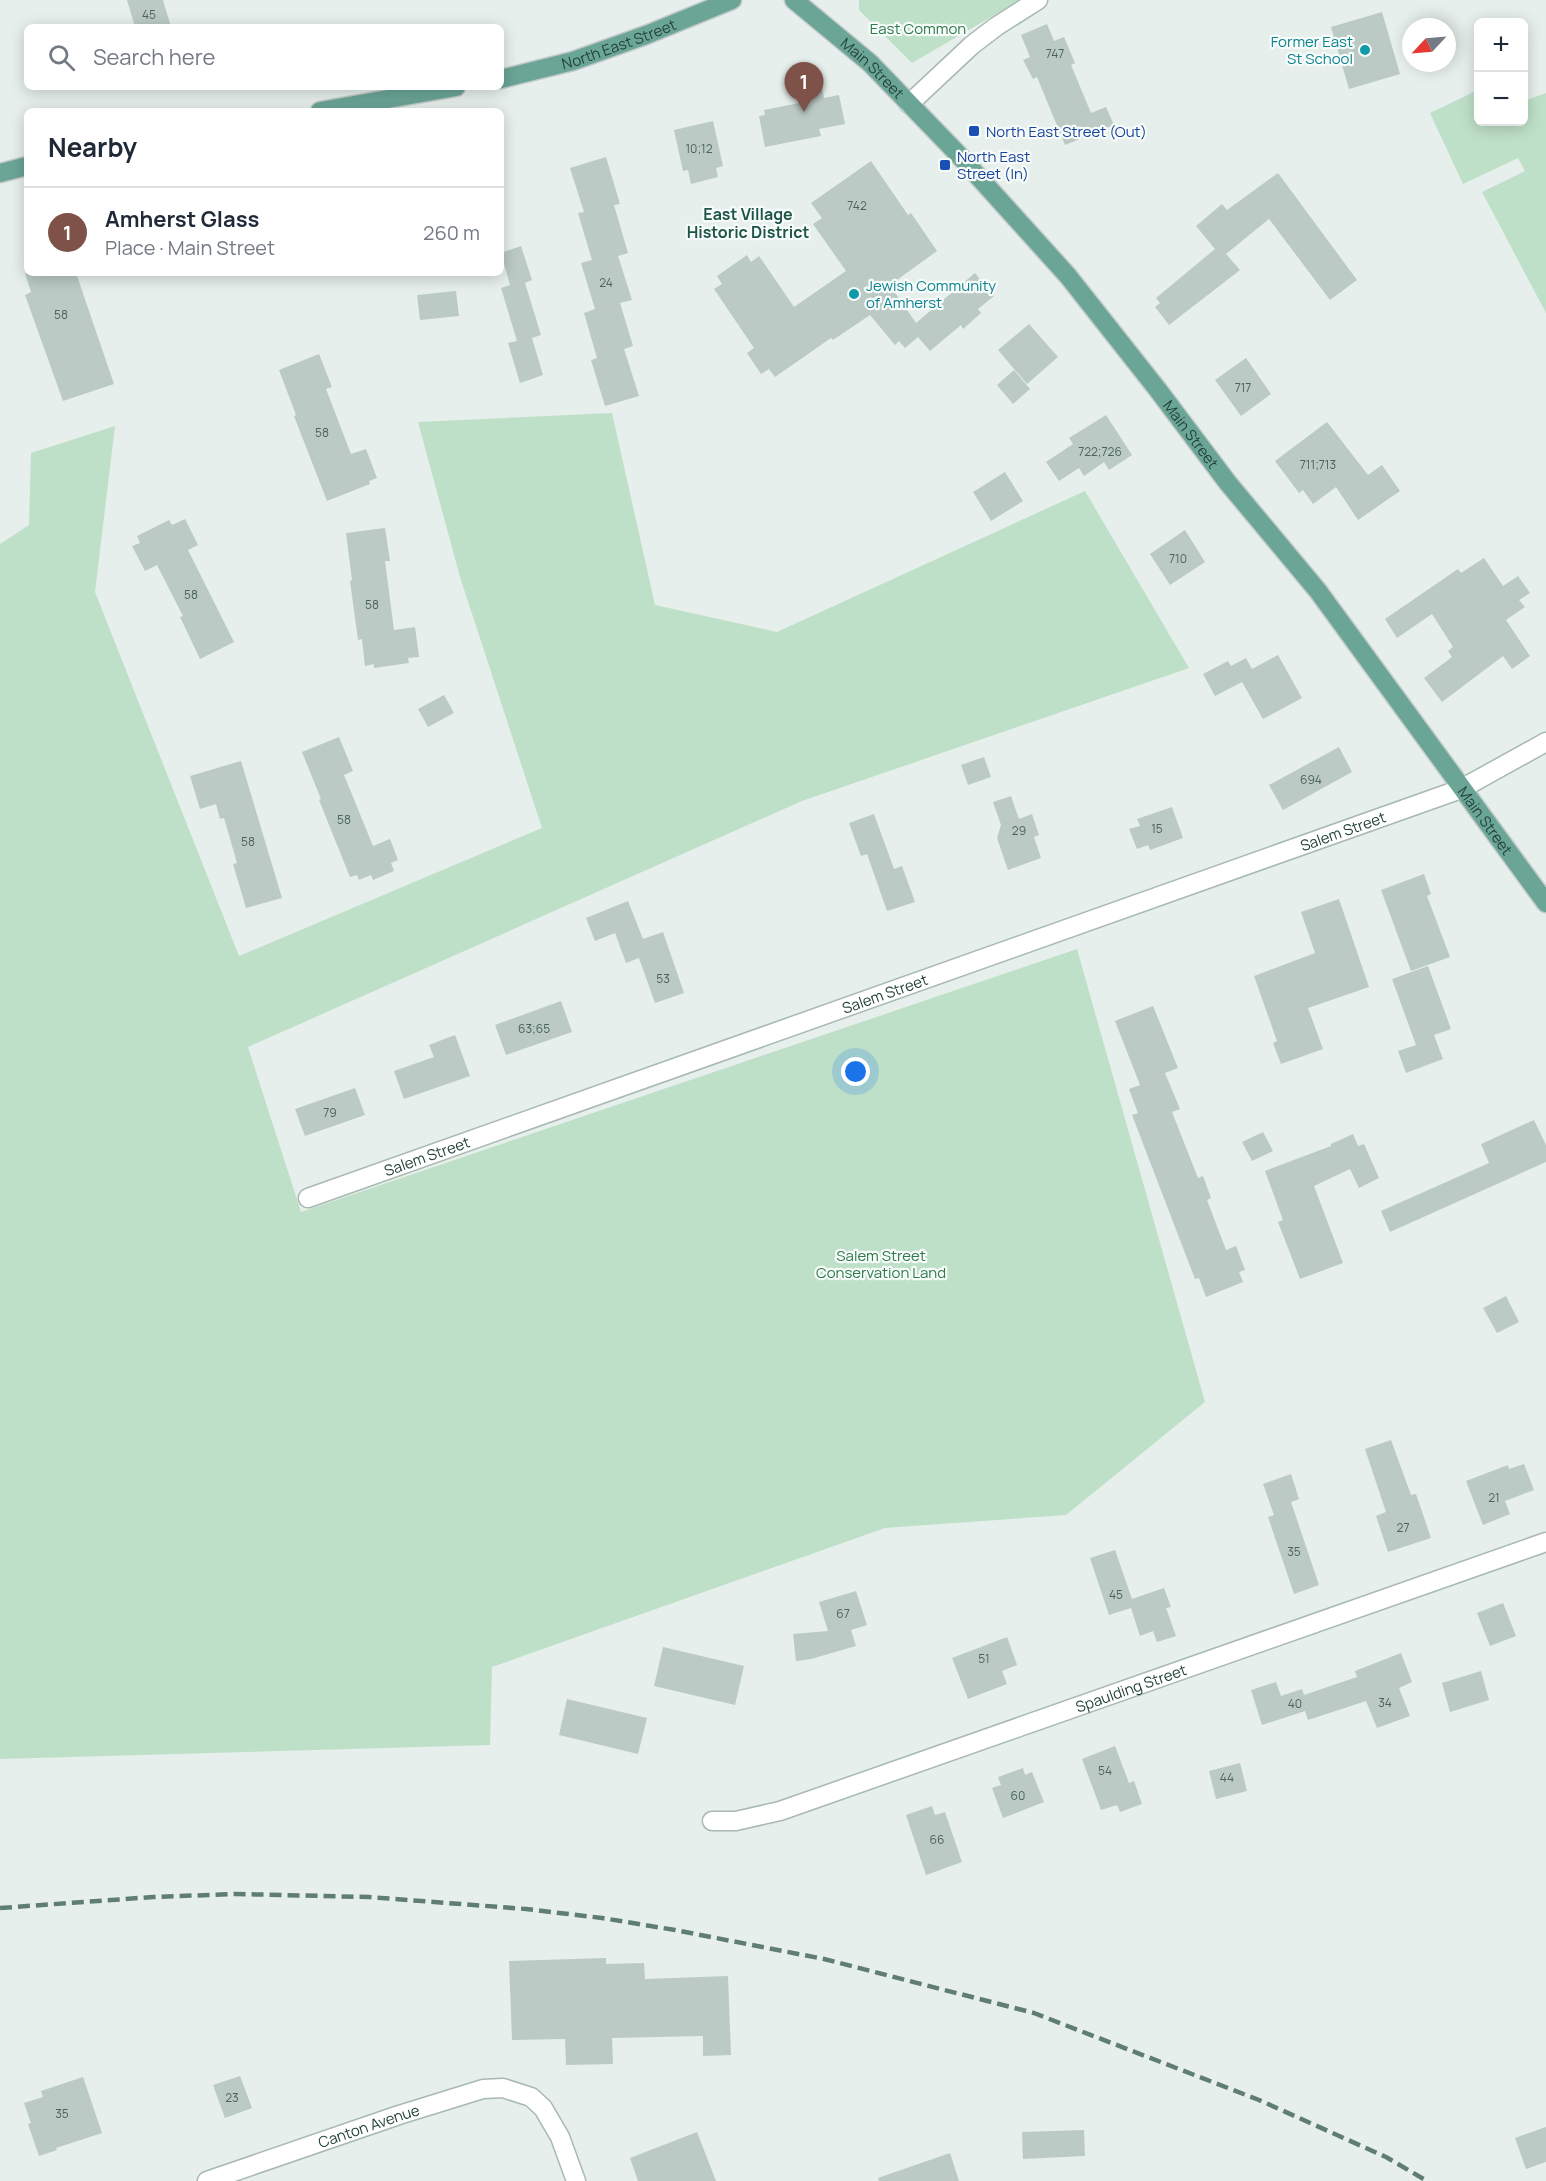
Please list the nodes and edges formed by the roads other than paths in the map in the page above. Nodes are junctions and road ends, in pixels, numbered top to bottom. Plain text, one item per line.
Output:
1 (732, 0) edge
2 (794, 0) edge
3 (1038, 0) edge
4 (504, 78) edge
5 (439, 90) edge
6 (909, 104) junction
7 (337, 108) edge
8 (24, 167) edge
9 (0, 173) edge
10 (1546, 742) edge
11 (1461, 789) junction
12 (1546, 903) edge
13 (308, 1198) dead end
14 (1546, 1542) edge
15 (712, 1821) dead end
16 (207, 2181) edge
17 (576, 2181) edge

1 - 4 main road, North East Street
2 - 6 main road, Main Street
3 - 6 street
5 - 7 main road
6 - 11 main road, Main Street
8 - 9 main road
10 - 11 street, Salem Street
11 - 12 main road, Main Street
11 - 13 street, Salem Street
14 - 15 street, Spaulding Street
16 - 17 street, Canton Avenue

